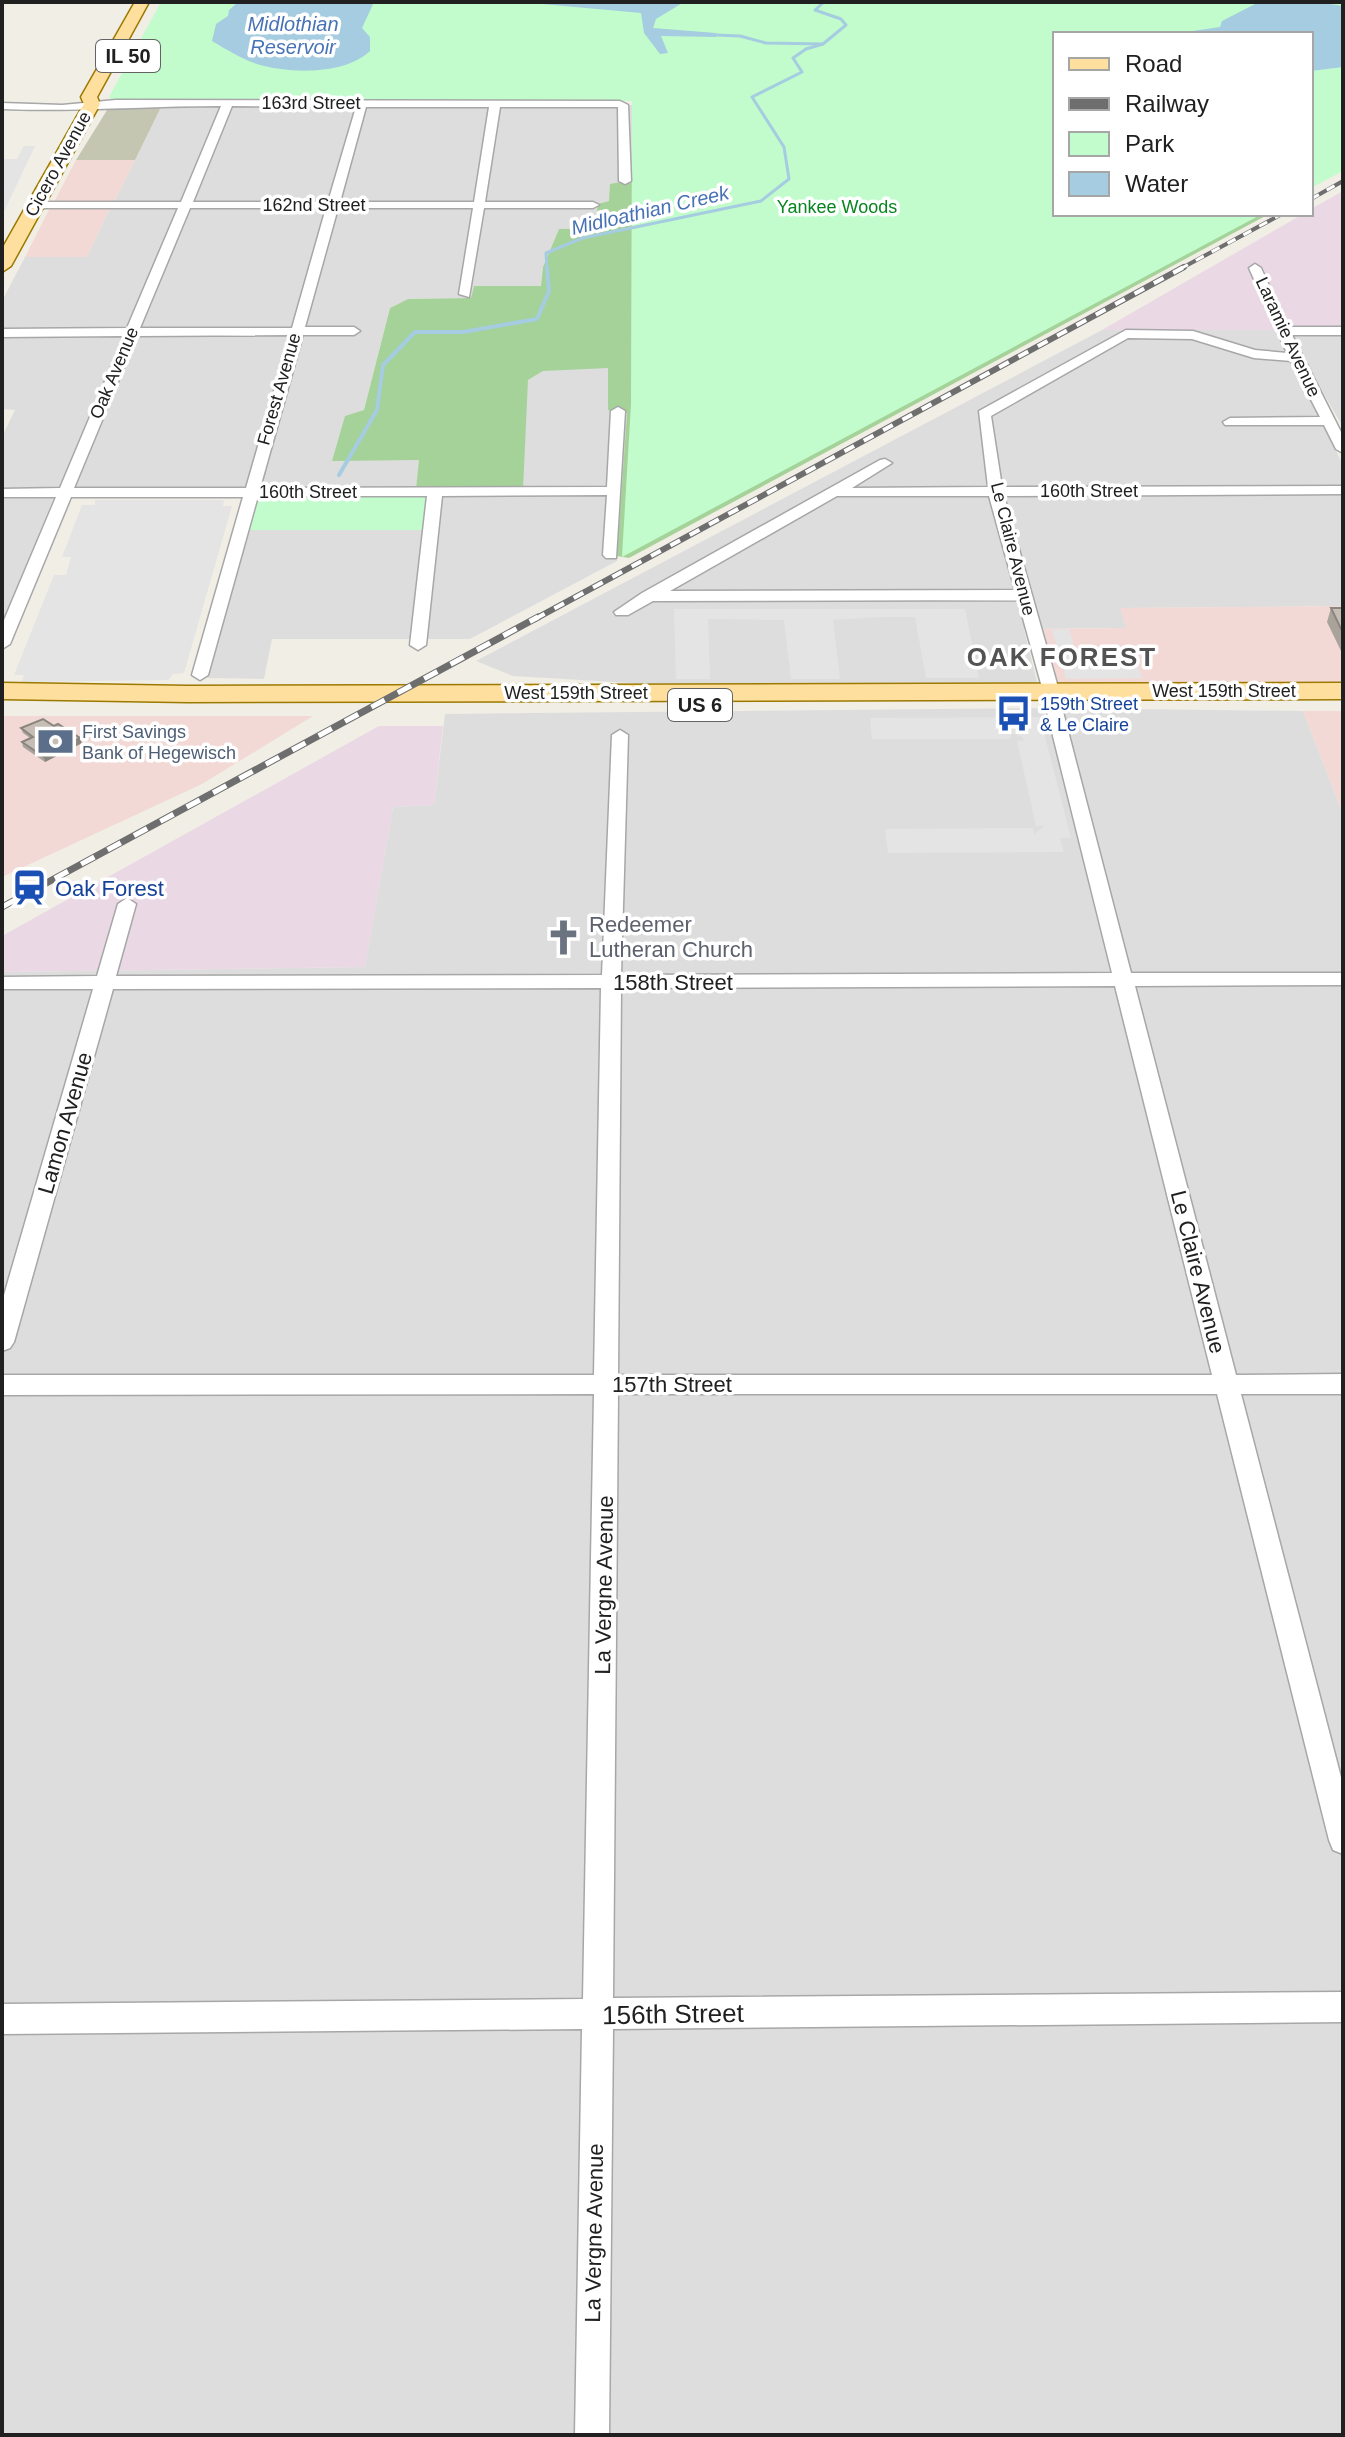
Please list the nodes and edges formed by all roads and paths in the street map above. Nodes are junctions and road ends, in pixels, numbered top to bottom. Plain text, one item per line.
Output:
1 (142, 2) edge
2 (158, 2) edge
3 (228, 103) junction
4 (362, 103) junction
5 (495, 103) junction
6 (92, 104) junction
7 (2, 106) edge
8 (625, 181) dead end
9 (35, 205) junction
10 (186, 205) junction
11 (332, 205) junction
12 (478, 205) junction
13 (593, 205) dead end
14 (2, 266) edge
15 (1255, 268) dead end
16 (465, 294) dead end
17 (354, 331) dead end
18 (1284, 331) junction
19 (1343, 331) edge
20 (296, 332) junction
21 (2, 333) edge
22 (131, 333) junction
23 (1296, 358) junction
24 (618, 411) dead end
25 (1328, 421) junction
26 (1230, 422) dead end
27 (1343, 449) edge
28 (885, 463) dead end
29 (1343, 490) edge
30 (614, 491) junction
31 (995, 491) junction
32 (250, 492) junction
33 (435, 492) junction
34 (834, 492) junction
35 (2, 493) edge
36 (65, 493) junction
37 (611, 555) dead end
38 (1024, 595) junction
39 (647, 596) junction
40 (622, 612) dead end
41 (2, 644) edge
42 (418, 645) dead end
43 (200, 675) dead end
44 (2, 691) edge
45 (1343, 691) edge
46 (1052, 698) junction
47 (1343, 705) edge
48 (2, 708) edge
49 (620, 735) dead end
50 (127, 904) dead end
51 (1343, 979) edge
52 (1124, 980) junction
53 (105, 982) junction
54 (611, 982) junction
55 (2, 983) edge
56 (2, 1342) edge
57 (608, 1383) junction
58 (1227, 1384) junction
59 (1343, 1384) edge
60 (2, 1385) edge
61 (1343, 1840) edge
62 (1343, 2007) edge
63 (596, 2015) junction
64 (2, 2019) edge
65 (592, 2435) edge

1 - 6 main road, Cicero Avenue / IL 50
2 - 6 main road, Cicero Avenue / IL 50
3 - 4 street, 163rd Street
3 - 6 street, 163rd Street
3 - 10 street, Oak Avenue
4 - 5 street, 163rd Street
4 - 11 street, Forest Avenue
5 - 8 street, 163rd Street
5 - 12 street
6 - 7 street, 163rd Street
6 - 9 main road, Cicero Avenue / IL 50
9 - 10 street, 162nd Street
9 - 14 main road, Cicero Avenue / IL 50
10 - 11 street, 162nd Street
10 - 22 street, Oak Avenue
11 - 12 street, 162nd Street
11 - 20 street, Forest Avenue
12 - 13 street, 162nd Street
12 - 16 street
15 - 18 street, Laramie Avenue
17 - 20 street
18 - 19 street
18 - 23 street, Laramie Avenue
20 - 22 street
20 - 32 street, Forest Avenue
21 - 22 street
22 - 36 street, Oak Avenue
23 - 25 street, Laramie Avenue
23 - 31 street, Le Claire Avenue
24 - 30 street
25 - 26 street
25 - 27 street, Laramie Avenue
28 - 34 street
29 - 31 street, 160th Street
30 - 33 street, 160th Street
30 - 37 street
31 - 34 street, 160th Street
31 - 38 street, Le Claire Avenue
32 - 33 street, 160th Street
32 - 36 street, 160th Street
32 - 43 street, Forest Avenue
33 - 42 street
34 - 39 street
35 - 36 street, 160th Street
36 - 41 street, Oak Avenue
38 - 39 street
38 - 46 street, Le Claire Avenue
39 - 40 street
44 - 46 main road, West 159th Street / US 6
45 - 46 main road, West 159th Street / US 6
46 - 47 main road, West 159th Street / US 6
46 - 48 main road, West 159th Street / US 6
46 - 52 street, Le Claire Avenue
49 - 54 street, La Vergne Avenue
50 - 53 street, Lamon Avenue
51 - 52 street, 158th Street
52 - 54 street, 158th Street
52 - 58 street, Le Claire Avenue
53 - 54 street, 158th Street
53 - 55 street, 158th Street
53 - 56 street, Lamon Avenue
54 - 57 street, La Vergne Avenue
57 - 58 street, 157th Street
57 - 60 street, 157th Street
57 - 63 street, La Vergne Avenue
58 - 59 street, 157th Street
58 - 61 street, Le Claire Avenue
62 - 63 street, 156th Street
63 - 64 street, 156th Street
63 - 65 street, La Vergne Avenue

